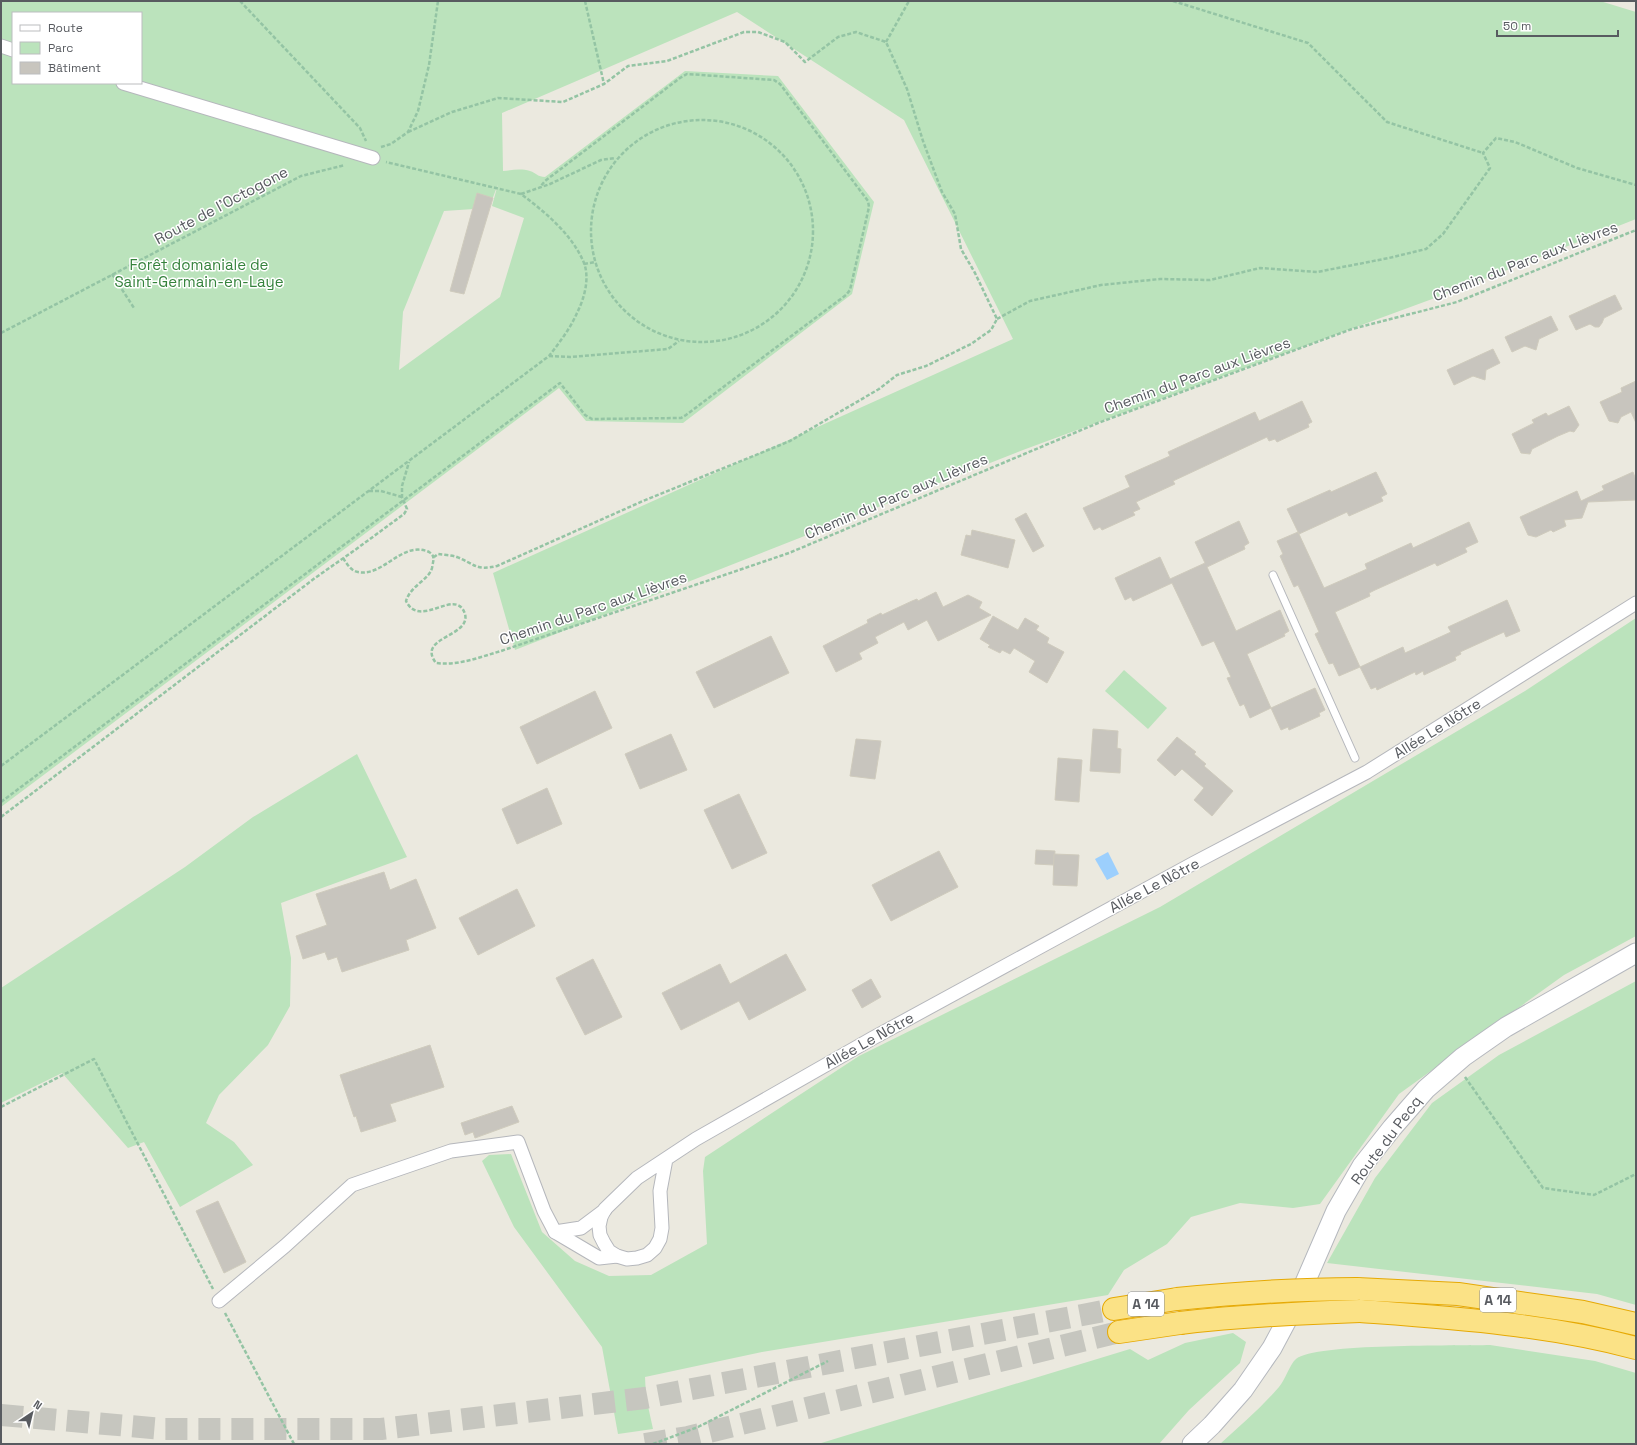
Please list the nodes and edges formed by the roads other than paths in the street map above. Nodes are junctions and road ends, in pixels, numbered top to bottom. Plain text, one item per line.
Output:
1 (1, 46) edge
2 (12, 50) edge
3 (126, 84) edge
4 (375, 154) road end
5 (1273, 575) dead end
6 (1636, 602) edge
7 (1355, 758) dead end
8 (1636, 953) edge
9 (666, 1159) junction
10 (605, 1209) junction
11 (555, 1232) junction
12 (617, 1256) junction
13 (219, 1300) road end
14 (1114, 1309) tunnel mouth
15 (1636, 1324) edge
16 (1119, 1332) tunnel mouth
17 (1636, 1348) edge
18 (1192, 1444) edge

1 - 2 street
3 - 4 street
5 - 7 lane
6 - 9 street, Allée Le Nôtre
8 - 18 main road, Route du Pecq
9 - 10 street, Allée Le Nôtre
9 - 12 street
10 - 11 street
10 - 12 street, Allée Le Nôtre
11 - 12 street
11 - 13 street
14 - 15 highway, A 14, bridge
16 - 17 highway, A 14, bridge

